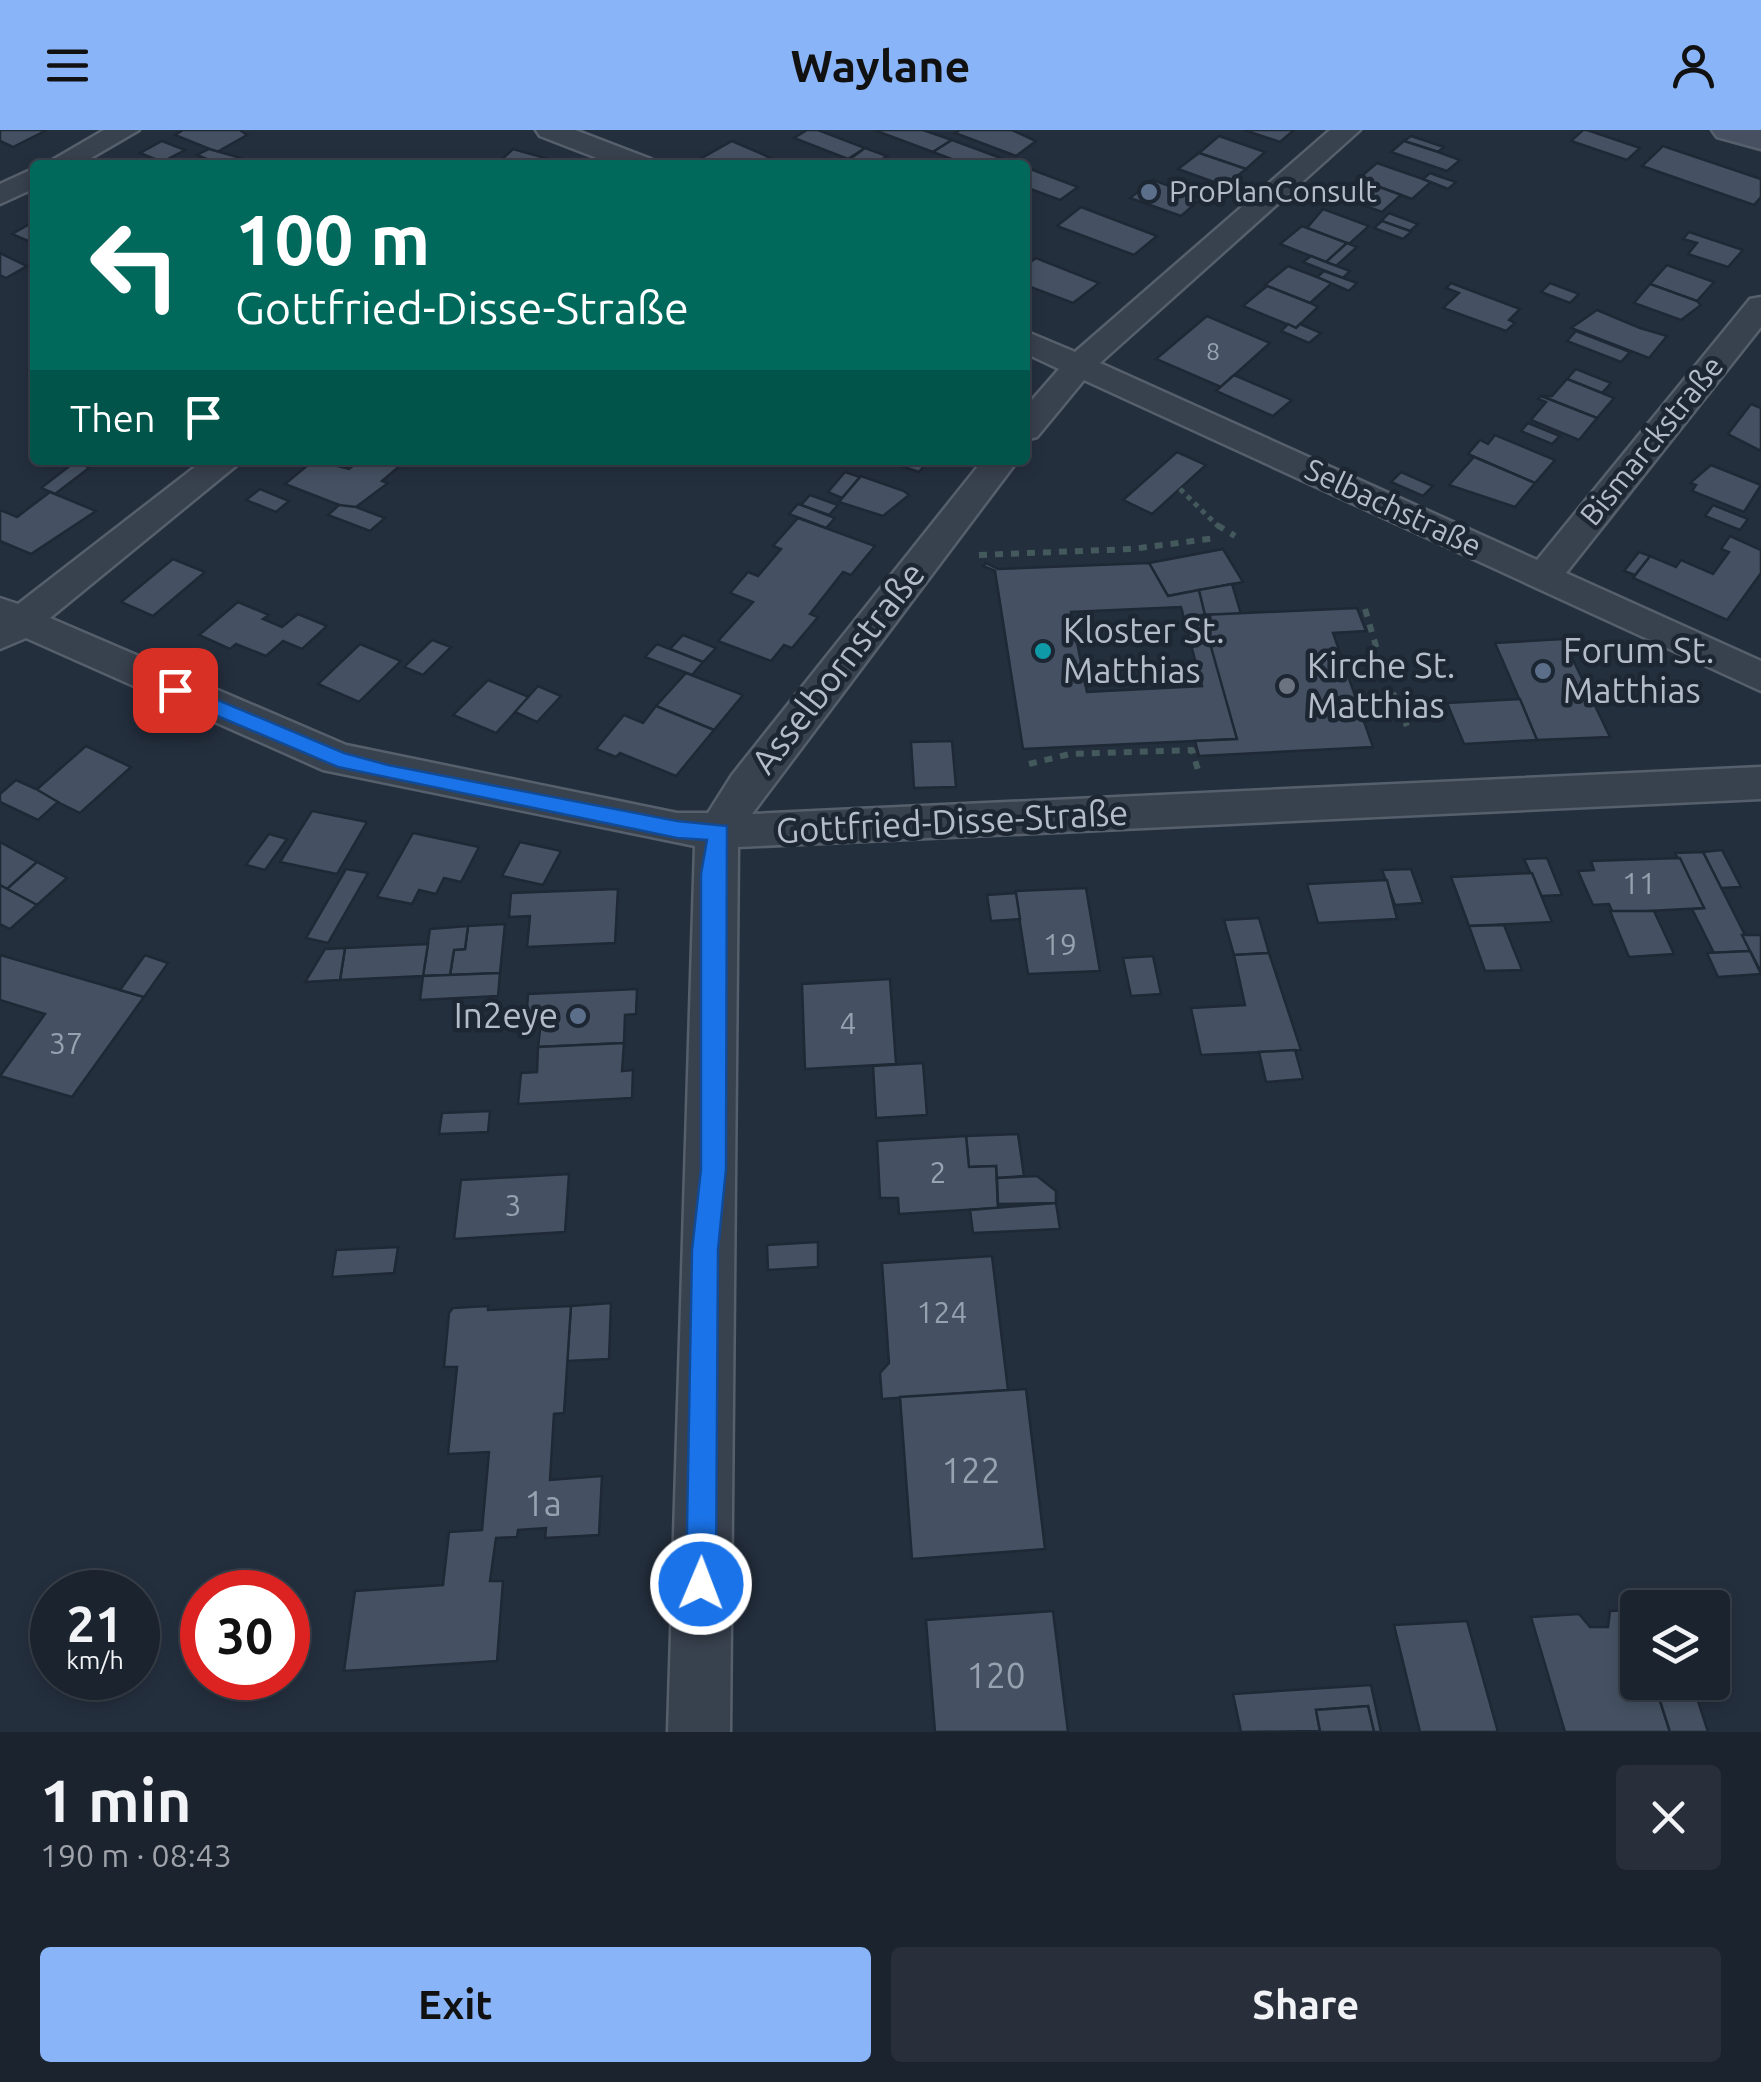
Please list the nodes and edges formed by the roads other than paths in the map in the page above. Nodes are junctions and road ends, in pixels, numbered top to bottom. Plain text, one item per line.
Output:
1 (125, 130) edge
2 (550, 130) edge
3 (632, 130) edge
4 (1346, 130) edge
5 (1730, 130) edge
6 (1761, 139) edge
7 (605, 158) edge
8 (68, 160) edge
9 (30, 180) edge
10 (0, 195) edge
11 (1761, 306) edge
12 (1030, 343) edge
13 (1079, 365) junction
14 (1030, 424) edge
15 (219, 465) edge
16 (997, 465) edge
17 (1543, 577) junction
18 (7, 623) edge
19 (1761, 677) edge
20 (1761, 783) edge
21 (719, 832) junction
22 (700, 1732) edge

1 - 8 street
2 - 7 street
3 - 7 street
4 - 13 street
5 - 6 street
9 - 10 street
11 - 17 street, Bismarckstraße
12 - 13 street, Selbachstraße
13 - 14 street
13 - 17 street, Selbachstraße
15 - 18 street
16 - 21 street, Asselbornstraße
17 - 19 street, Selbachstraße
18 - 21 street, Gottfried-Disse-Straße
20 - 21 street, Gottfried-Disse-Straße
21 - 22 street, Asselbornstraße

